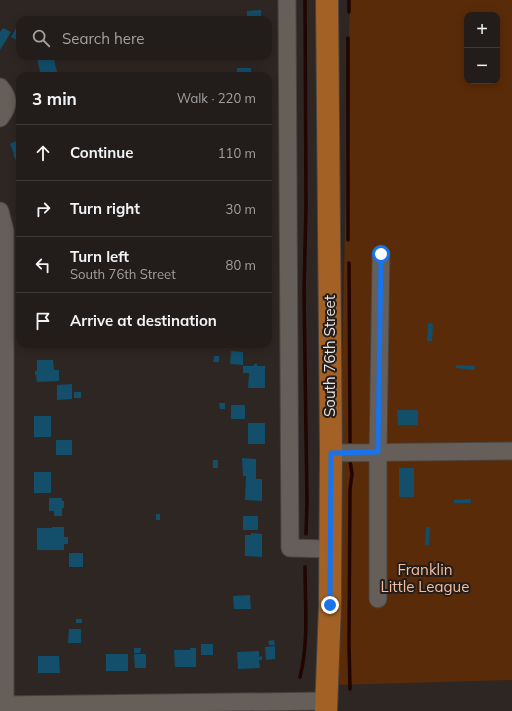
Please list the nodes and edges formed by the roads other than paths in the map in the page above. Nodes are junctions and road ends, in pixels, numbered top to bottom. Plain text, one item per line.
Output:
1 (287, 0) edge
2 (327, 0) edge
3 (0, 87) edge
4 (0, 118) edge
5 (0, 211) edge
6 (381, 254) dead end
7 (512, 451) edge
8 (378, 452) junction
9 (331, 453) junction
10 (330, 549) junction
11 (378, 599) dead end
12 (2, 705) edge
13 (326, 706) edge

1 - 10 street
2 - 9 main road, South 76th Street
3 - 4 street
5 - 12 street
6 - 8 street
7 - 8 street
8 - 9 street
8 - 11 street
9 - 10 main road, South 76th Street
10 - 13 main road, South 76th Street
12 - 13 street

